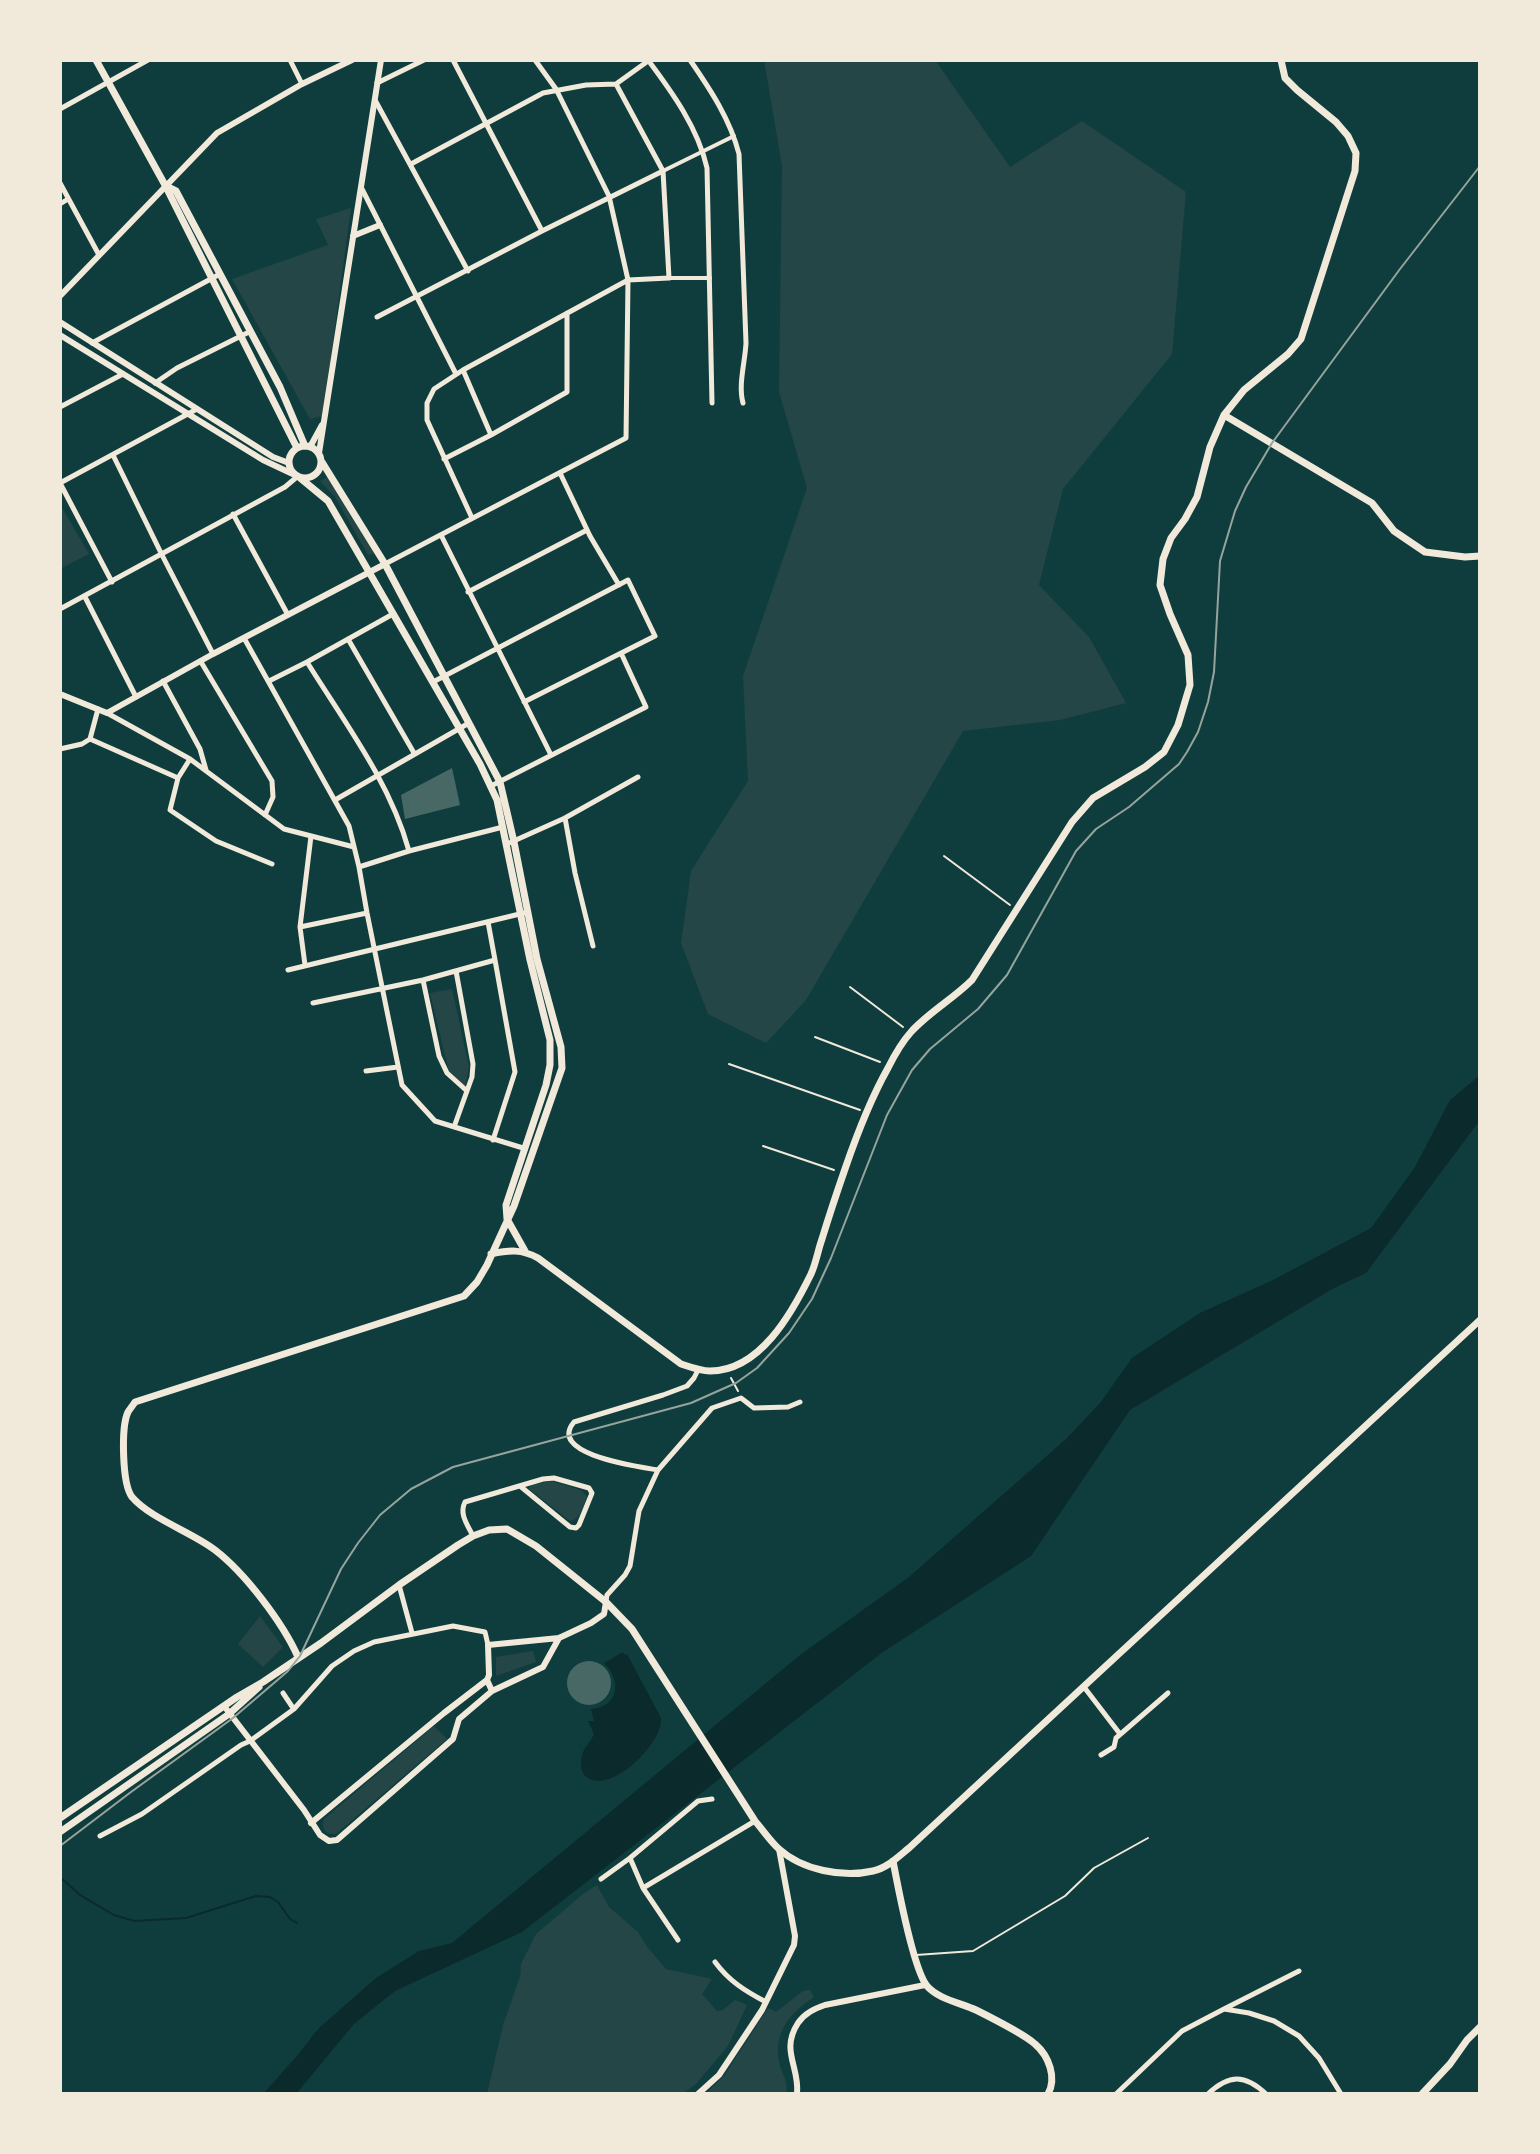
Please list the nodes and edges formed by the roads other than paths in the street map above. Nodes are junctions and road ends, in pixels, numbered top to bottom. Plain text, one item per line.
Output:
1 (96, 60) edge
2 (148, 60) edge
3 (290, 60) edge
4 (352, 60) edge
5 (381, 60) edge
6 (424, 60) edge
7 (453, 60) edge
8 (535, 60) edge
9 (648, 60) edge
10 (690, 60) edge
11 (1281, 60) edge
12 (108, 83) junction
13 (377, 83) junction
14 (302, 84) junction
15 (616, 84) junction
16 (556, 89) junction
17 (375, 100) junction
18 (60, 109) edge
19 (486, 123) junction
20 (734, 136) junction
21 (703, 152) junction
22 (411, 164) junction
23 (663, 171) junction
24 (60, 183) edge
25 (165, 185) junction
26 (361, 186) junction
27 (609, 196) junction
28 (68, 199) junction
29 (60, 204) edge
30 (380, 225) junction
31 (542, 231) junction
32 (353, 236) junction
33 (99, 255) junction
34 (468, 271) junction
35 (216, 277) junction
36 (669, 278) junction
37 (710, 278) junction
38 (628, 280) junction
39 (60, 296) edge
40 (417, 298) junction
41 (567, 313) junction
42 (377, 317) dead end
43 (60, 322) edge
44 (251, 331) junction
45 (60, 335) edge
46 (242, 336) junction
47 (92, 343) junction
48 (463, 370) junction
49 (124, 374) junction
50 (456, 374) junction
51 (155, 383) junction
52 (712, 403) dead end
53 (743, 403) dead end
54 (60, 407) edge
55 (197, 409) junction
56 (189, 414) junction
57 (1224, 415) junction
58 (324, 422) junction
59 (491, 435) junction
60 (304, 447) junction
61 (113, 455) junction
62 (320, 458) junction
63 (444, 459) junction
64 (289, 463) junction
65 (560, 473) junction
66 (298, 476) junction
67 (60, 483) edge
68 (233, 514) junction
69 (472, 518) junction
70 (587, 530) junction
71 (441, 535) junction
72 (162, 555) junction
73 (1480, 556) edge
74 (385, 564) junction
75 (369, 573) junction
76 (112, 582) junction
77 (619, 585) junction
78 (468, 592) junction
79 (85, 597) junction
80 (60, 609) edge
81 (393, 614) junction
82 (288, 615) junction
83 (244, 638) junction
84 (348, 639) junction
85 (497, 649) junction
86 (621, 653) junction
87 (213, 654) junction
88 (201, 662) junction
89 (307, 662) junction
90 (444, 677) junction
91 (163, 681) junction
92 (269, 681) junction
93 (433, 682) junction
94 (60, 694) edge
95 (136, 697) junction
96 (524, 702) junction
97 (98, 708) junction
98 (107, 713) junction
99 (469, 723) junction
100 (460, 729) junction
101 (90, 739) junction
102 (60, 749) edge
103 (414, 753) junction
104 (551, 755) junction
105 (190, 759) junction
106 (206, 771) junction
107 (377, 775) junction
108 (638, 777) dead end
109 (178, 778) junction
110 (500, 782) junction
111 (491, 786) junction
112 (335, 800) junction
113 (265, 815) junction
114 (565, 818) junction
115 (503, 827) junction
116 (311, 836) junction
117 (511, 843) junction
118 (354, 847) junction
119 (409, 851) junction
120 (272, 864) dead end
121 (359, 867) junction
122 (367, 913) junction
123 (525, 913) junction
124 (488, 922) junction
125 (300, 927) junction
126 (593, 946) dead end
127 (374, 950) junction
128 (495, 960) junction
129 (305, 965) junction
130 (288, 970) dead end
131 (456, 971) junction
132 (423, 980) junction
133 (382, 988) junction
134 (313, 1003) dead end
135 (398, 1067) junction
136 (366, 1071) dead end
137 (467, 1091) junction
138 (454, 1127) junction
139 (493, 1140) junction
140 (523, 1148) junction
141 (507, 1219) junction
142 (525, 1251) junction
143 (491, 1254) junction
144 (1480, 1320) edge
145 (698, 1370) junction
146 (800, 1402) dead end
147 (658, 1470) junction
148 (520, 1486) junction
149 (473, 1536) junction
150 (399, 1585) junction
151 (606, 1602) junction
152 (412, 1633) junction
153 (559, 1638) junction
154 (488, 1645) junction
155 (298, 1657) junction
156 (487, 1680) junction
157 (263, 1682) junction
158 (1083, 1686) junction
159 (492, 1691) junction
160 (283, 1693) dead end
161 (1168, 1693) dead end
162 (224, 1706) junction
163 (294, 1709) junction
164 (444, 1713) junction
165 (229, 1714) junction
166 (457, 1724) junction
167 (1120, 1734) junction
168 (250, 1741) junction
169 (1101, 1755) dead end
170 (712, 1799) dead end
171 (60, 1818) edge
172 (755, 1821) junction
173 (311, 1823) junction
174 (60, 1832) edge
175 (100, 1836) dead end
176 (1148, 1838) dead end
177 (779, 1849) junction
178 (630, 1858) junction
179 (893, 1861) junction
180 (601, 1879) dead end
181 (643, 1888) junction
182 (678, 1940) dead end
183 (914, 1955) junction
184 (715, 1962) dead end
185 (1299, 1971) dead end
186 (925, 1985) junction
187 (766, 2002) junction
188 (1224, 2009) junction
189 (1480, 2027) edge
190 (1050, 2091) edge
191 (698, 2094) edge
192 (797, 2094) edge
193 (1059, 2094) edge
194 (1116, 2094) edge
195 (1208, 2094) edge
196 (1266, 2094) edge
197 (1341, 2094) edge
198 (1422, 2094) edge

1 - 12 main road
2 - 12 street
3 - 14 street
4 - 14 street
5 - 13 street
6 - 13 street
7 - 19 street
8 - 16 street
9 - 15 street
9 - 21 street
10 - 20 street
11 - 57 main road
12 - 18 street
12 - 25 main road
13 - 17 street
14 - 25 street
15 - 16 street
15 - 23 street
16 - 19 street
16 - 27 street
17 - 22 street
17 - 26 street
19 - 22 street
19 - 31 street
20 - 21 street
20 - 53 street
21 - 23 street
21 - 37 street
22 - 34 street
23 - 27 street
23 - 36 street
24 - 28 street
25 - 33 street
25 - 35 main road
26 - 30 street
26 - 32 street
27 - 31 street
27 - 38 street
28 - 29 street
28 - 33 street
30 - 32 street
30 - 40 street
31 - 34 street
32 - 58 street
33 - 39 street
34 - 40 street
35 - 44 main road
35 - 46 main road
35 - 47 street
36 - 37 street
36 - 38 street
37 - 52 street
38 - 41 street
38 - 65 street
40 - 42 street
40 - 50 street
41 - 48 street
41 - 59 street
43 - 47 street
44 - 46 street
44 - 60 main road
45 - 49 street
46 - 51 street
46 - 60 main road
47 - 51 street
48 - 50 street
48 - 59 street
49 - 54 street
49 - 56 street
50 - 63 street
51 - 55 street
55 - 56 street
55 - 64 street
56 - 61 street
56 - 66 street
57 - 73 main road
57 - 145 main road
58 - 60 street
58 - 62 street
59 - 63 street
60 - 62 main road
60 - 64 main road
61 - 67 street
61 - 72 street
62 - 66 main road
62 - 74 main road
63 - 69 street
64 - 66 main road
65 - 69 street
65 - 70 street
66 - 68 street
66 - 75 main road
67 - 76 street
68 - 72 street
68 - 82 street
69 - 71 street
70 - 77 street
70 - 78 street
71 - 74 street
71 - 78 street
72 - 76 street
72 - 87 street
74 - 75 street
74 - 90 main road
75 - 81 main road
75 - 82 street
76 - 79 street
77 - 85 street
77 - 86 street
78 - 85 street
79 - 80 street
79 - 95 street
81 - 84 street
81 - 93 main road
82 - 83 street
83 - 87 street
83 - 92 street
84 - 89 street
84 - 103 street
85 - 90 street
85 - 96 street
86 - 96 street
86 - 104 street
87 - 88 street
88 - 91 street
88 - 113 street
89 - 92 street
89 - 107 street
90 - 93 street
90 - 99 main road
91 - 95 street
91 - 106 street
92 - 112 street
93 - 100 main road
94 - 97 street
95 - 98 street
96 - 104 street
97 - 98 street
97 - 101 street
98 - 105 street
99 - 100 street
99 - 110 main road
100 - 103 street
100 - 111 main road
101 - 102 street
101 - 109 street
103 - 107 street
104 - 110 street
105 - 106 street
105 - 109 street
106 - 113 street
107 - 112 street
107 - 119 street
108 - 114 street
109 - 120 street
110 - 111 street
110 - 117 main road
111 - 115 main road
112 - 118 street
113 - 116 street
114 - 117 street
114 - 126 street
115 - 117 main road
115 - 119 street
116 - 118 street
116 - 125 street
117 - 123 main road
118 - 121 street
119 - 121 street
121 - 122 street
122 - 125 street
122 - 127 street
123 - 124 street
123 - 140 main road
123 - 141 main road
124 - 127 street
124 - 128 street
125 - 129 street
127 - 129 street
127 - 133 street
128 - 131 street
128 - 139 street
129 - 130 street
131 - 132 street
131 - 137 street
132 - 133 street
132 - 137 street
133 - 134 street
133 - 135 street
135 - 136 street
135 - 138 street
137 - 138 street
138 - 139 street
139 - 140 street
140 - 141 main road
141 - 142 main road
141 - 143 main road
142 - 143 main road
142 - 145 main road
143 - 155 main road
144 - 158 main road
145 - 147 street
146 - 147 street
147 - 151 street
148 - 148 street
148 - 149 street
149 - 150 main road
149 - 151 main road
150 - 152 street
150 - 155 main road
151 - 153 street
151 - 172 main road
152 - 154 street
152 - 163 street
153 - 154 street
153 - 159 street
154 - 156 street
155 - 157 main road
156 - 159 street
156 - 164 street
157 - 162 main road
157 - 165 main road
158 - 167 street
158 - 179 main road
159 - 166 street
160 - 163 street
161 - 167 street
162 - 165 street
162 - 171 main road
163 - 168 street
164 - 166 street
164 - 173 street
165 - 168 street
165 - 174 main road
166 - 173 street
167 - 169 street
168 - 173 street
168 - 175 street
170 - 178 street
172 - 177 main road
172 - 181 street
176 - 183 lane
177 - 179 main road
177 - 187 street
178 - 180 street
178 - 181 street
179 - 183 main road
181 - 182 street
183 - 186 main road
184 - 187 street
185 - 188 street
186 - 190 main road
186 - 192 street
187 - 191 street
188 - 194 street
188 - 197 street
189 - 198 main road
190 - 193 street
195 - 196 street

